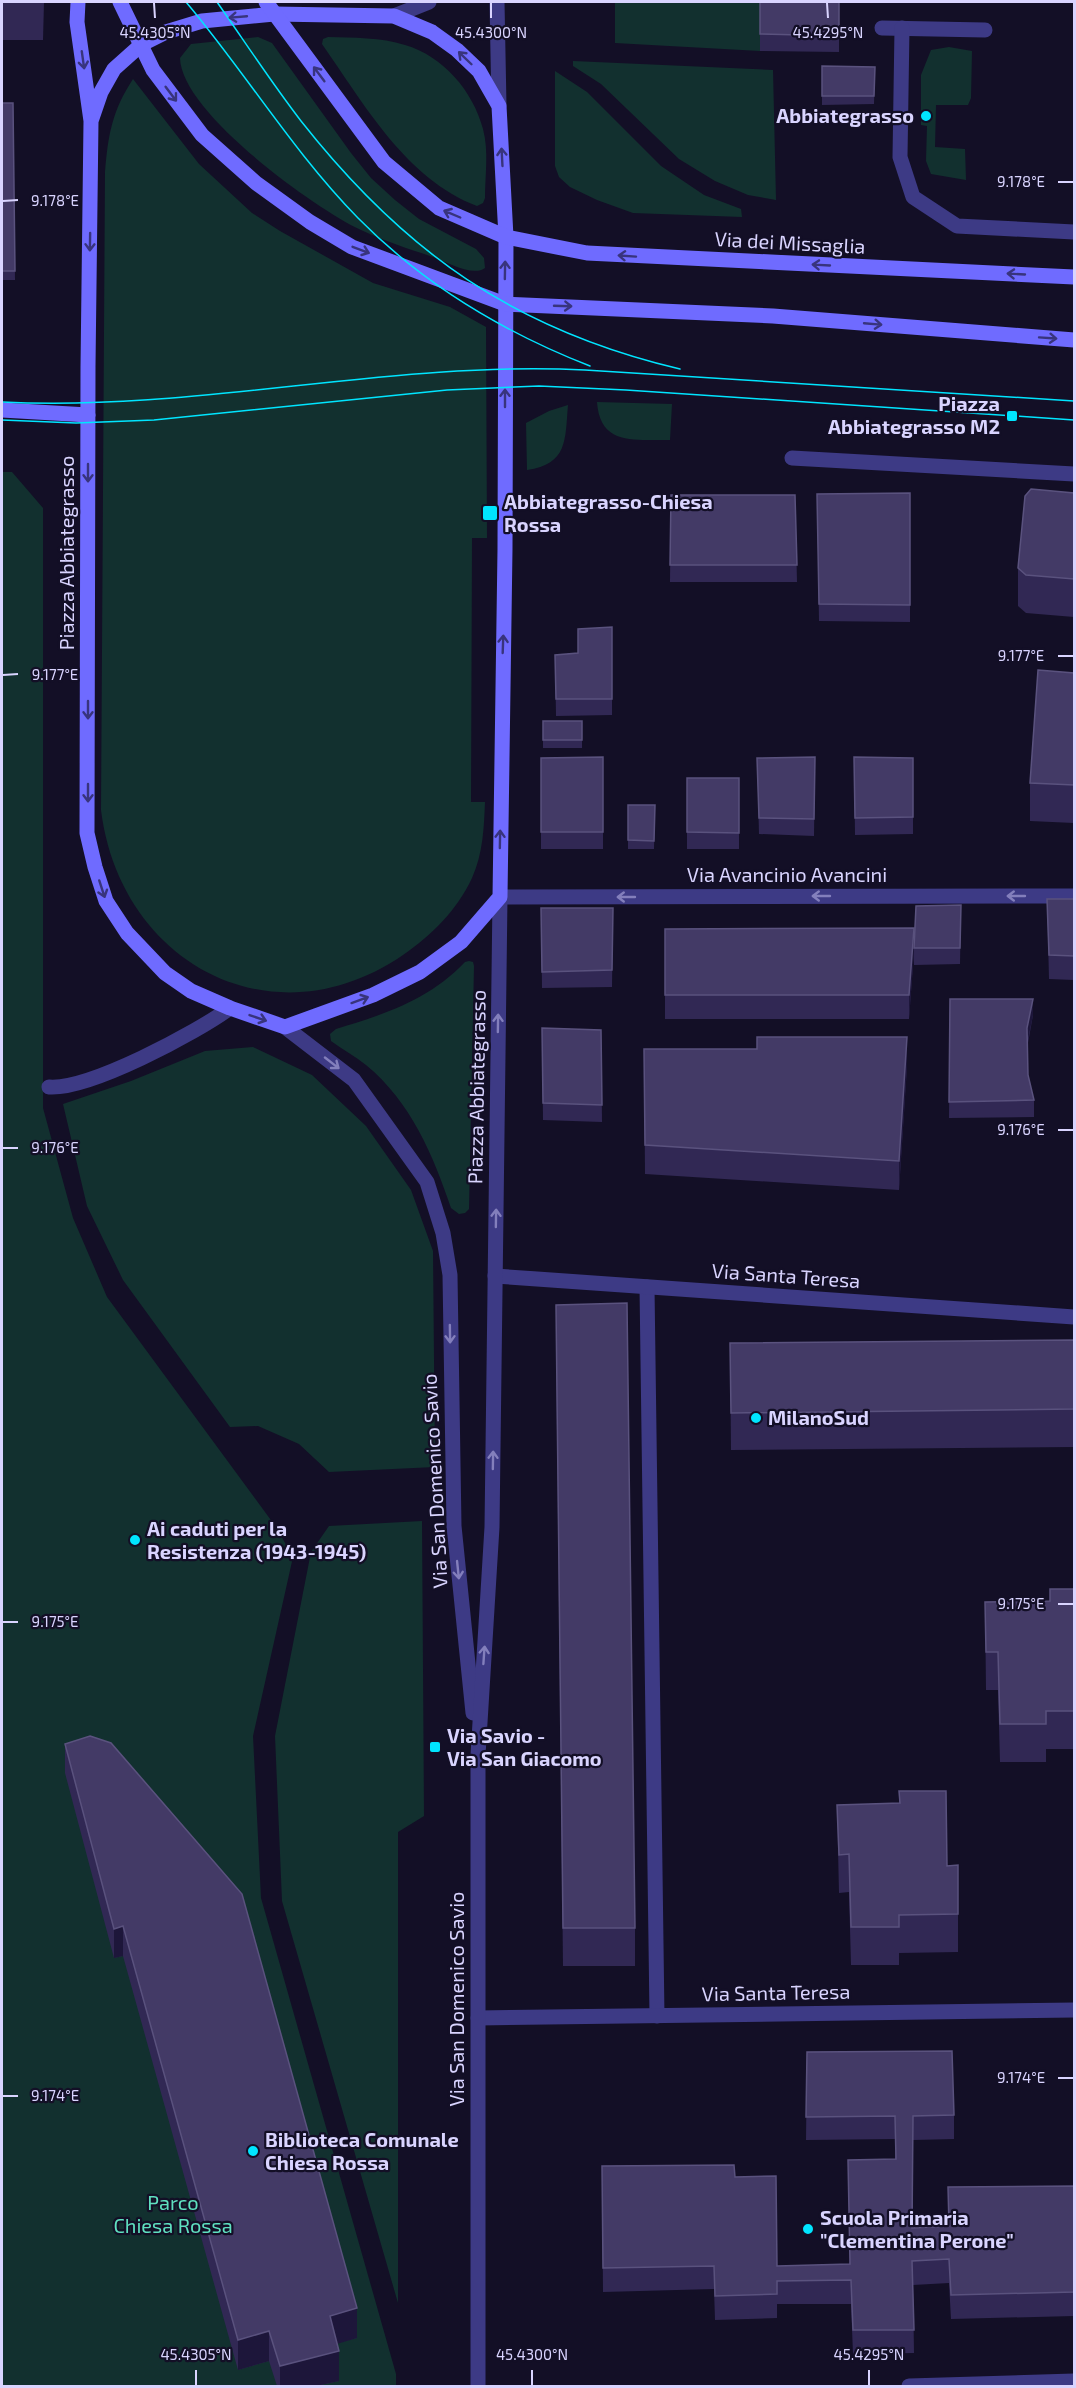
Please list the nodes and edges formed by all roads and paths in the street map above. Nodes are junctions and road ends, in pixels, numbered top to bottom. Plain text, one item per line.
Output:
1 (78, 2) edge
2 (120, 2) edge
3 (429, 2) edge
4 (497, 2) edge
5 (270, 8) edge
6 (394, 16) junction
7 (882, 28) dead end
8 (902, 28) junction
9 (986, 30) dead end
10 (142, 44) junction
11 (499, 106) junction
12 (91, 121) junction
13 (1074, 232) edge
14 (506, 237) junction
15 (1074, 277) edge
16 (505, 304) junction
17 (1074, 340) edge
18 (2, 410) edge
19 (88, 415) junction
20 (792, 458) dead end
21 (1074, 474) edge
22 (1074, 896) edge
23 (500, 897) junction
24 (230, 1008) junction
25 (285, 1027) junction
26 (49, 1087) dead end
27 (450, 1275) joint
28 (495, 1276) junction
29 (647, 1287) junction
30 (1074, 1317) edge
31 (478, 1755) junction
32 (1074, 2010) edge
33 (657, 2016) junction
34 (478, 2018) junction
35 (1074, 2380) edge
36 (478, 2386) edge
37 (909, 2386) edge

1 -> 12 street, Piazza Abbiategrasso
2 - 10 street
3 - 6 street, Piazza Abbiategrasso
4 - 11 street, Piazza Abbiategrasso
5 - 6 street, Piazza Abbiategrasso
5 -> 10 street, Piazza Abbiategrasso
14 -> 5 street
11 -> 6 street, Piazza Abbiategrasso
7 - 8 street
8 - 9 street
8 - 13 street
10 - 12 street, Piazza Abbiategrasso
10 -> 16 street
14 -> 11 street, Piazza Abbiategrasso
12 -> 19 street, Piazza Abbiategrasso
15 -> 14 street, Via dei Missaglia
16 -> 14 street, Piazza Abbiategrasso
16 -> 17 street
23 -> 16 street, Piazza Abbiategrasso
18 - 19 street
19 -> 24 street, Piazza Abbiategrasso
20 - 21 street
22 -> 23 street, Via Avancinio Avancini
25 -> 23 street
28 -> 23 street, Piazza Abbiategrasso
24 -> 25 street, Piazza Abbiategrasso
24 - 26 street
25 -> 27 street, Piazza Abbiategrasso
27 -> 31 street, Via San Domenico Savio
28 - 29 street, Via Santa Teresa
31 -> 28 street, Via San Domenico Savio
29 - 30 street, Via Santa Teresa
29 - 33 street
31 - 34 street, Via San Domenico Savio
32 - 33 street, Via Santa Teresa
33 - 34 street, Via Santa Teresa
34 - 36 street, Via San Domenico Savio
35 - 37 street

